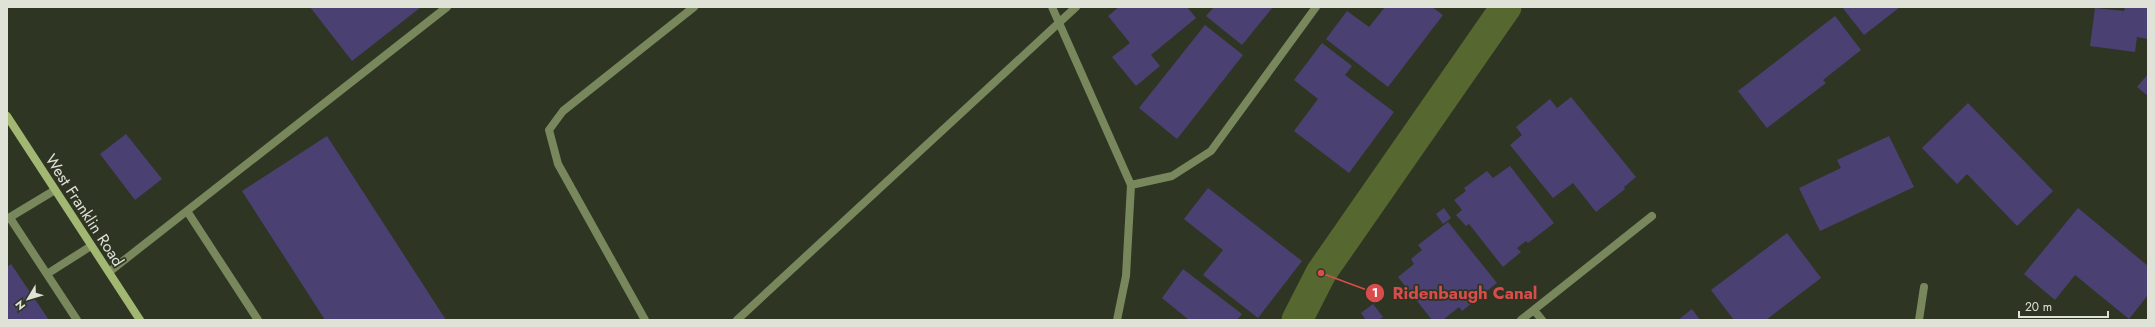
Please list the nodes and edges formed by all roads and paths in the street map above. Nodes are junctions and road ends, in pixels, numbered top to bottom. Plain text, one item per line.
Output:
1 (447, 7) edge
2 (694, 7) edge
3 (1052, 7) edge
4 (1076, 7) edge
5 (1316, 7) edge
6 (1058, 22) junction
7 (7, 116) edge
8 (1131, 185) junction
9 (55, 190) junction
10 (187, 211) junction
11 (1652, 216) dead end
12 (8, 218) edge
13 (92, 246) junction
14 (109, 272) junction
15 (47, 274) junction
16 (1924, 287) dead end
17 (1534, 310) junction
18 (77, 320) edge
19 (140, 320) edge
20 (258, 320) edge
21 (645, 320) edge
22 (737, 320) edge
23 (1117, 320) edge
24 (1521, 320) edge
25 (1542, 320) edge
26 (1919, 320) edge

1 - 10 street
2 - 21 street
3 - 6 street
4 - 6 street
5 - 8 street
6 - 8 street
6 - 22 street
7 - 9 main road, West Franklin Road
8 - 23 street
9 - 12 street
9 - 13 main road, West Franklin Road
10 - 14 street
10 - 20 street
11 - 17 street
12 - 15 street
13 - 14 main road, West Franklin Road
13 - 15 street
14 - 19 main road, West Franklin Road
15 - 18 street
16 - 26 street
17 - 24 street
17 - 25 street

